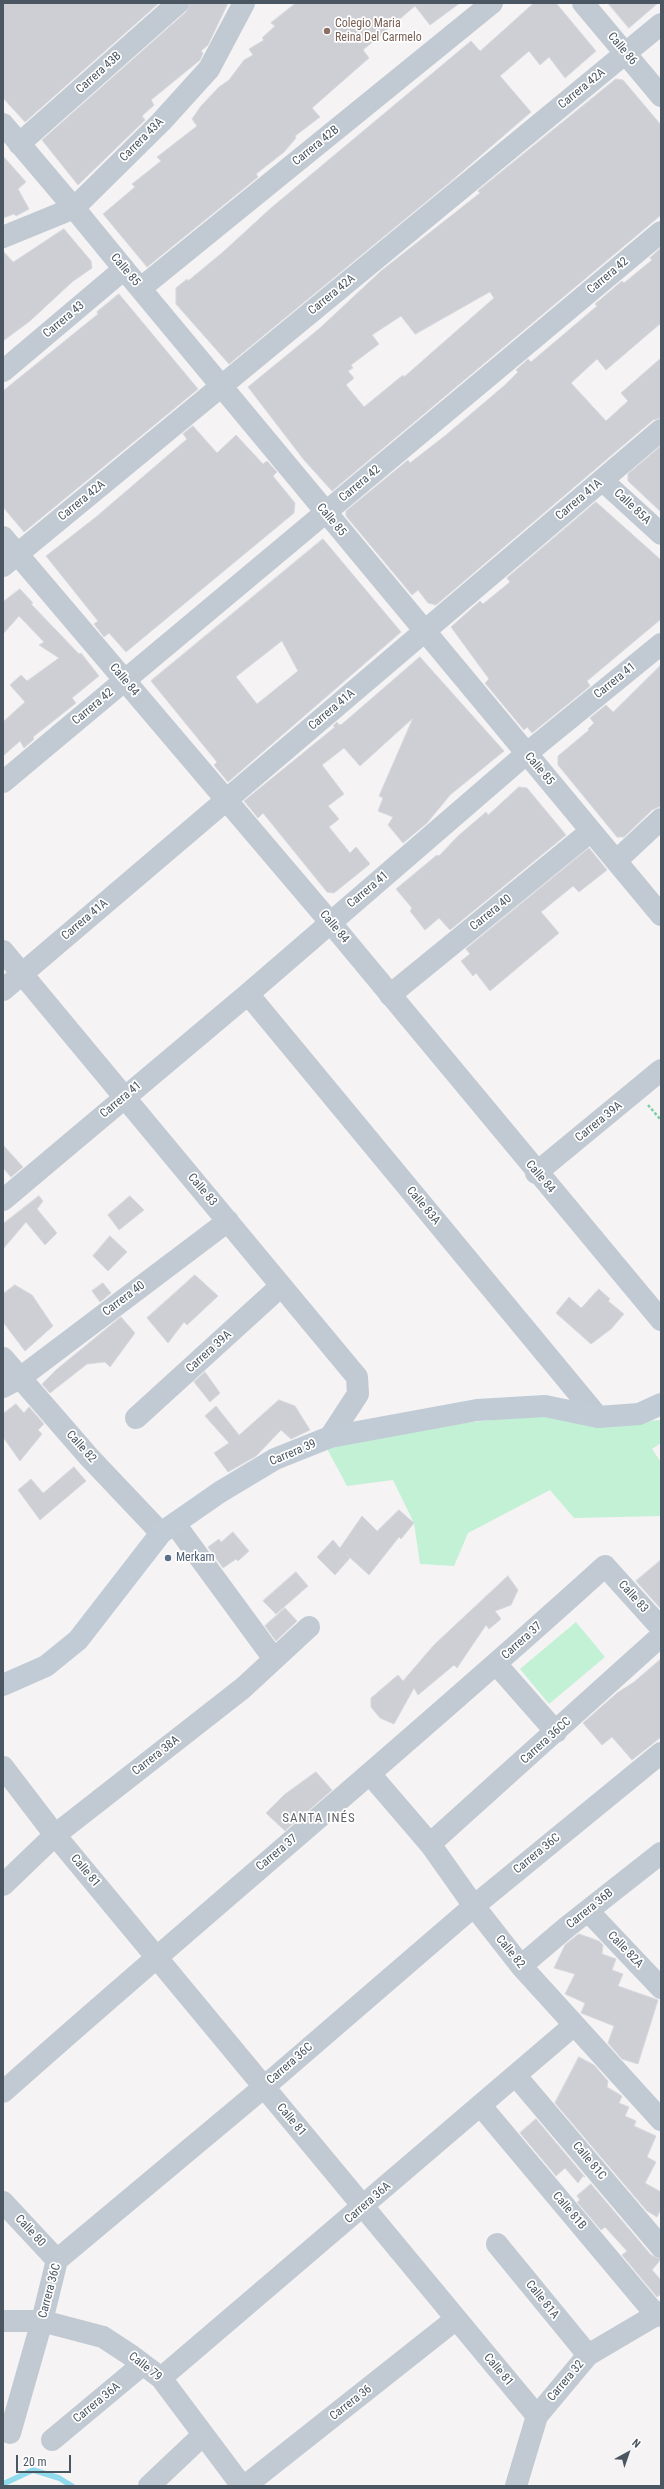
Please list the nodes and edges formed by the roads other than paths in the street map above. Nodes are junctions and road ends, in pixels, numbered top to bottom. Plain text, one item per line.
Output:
1 (178, 3) edge
2 (244, 3) edge
3 (492, 3) edge
4 (583, 3) edge
5 (661, 24) edge
6 (626, 53) junction
7 (661, 96) edge
8 (3, 124) edge
9 (20, 144) junction
10 (74, 208) junction
11 (661, 232) edge
12 (3, 237) edge
13 (124, 269) junction
14 (141, 288) junction
15 (3, 371) edge
16 (222, 386) junction
17 (661, 430) edge
18 (602, 480) junction
19 (325, 513) junction
20 (661, 534) edge
21 (3, 537) edge
22 (10, 560) edge
23 (424, 631) junction
24 (661, 644) edge
25 (125, 680) junction
26 (526, 754) junction
27 (3, 782) edge
28 (226, 800) junction
29 (661, 820) edge
30 (591, 831) junction
31 (616, 861) junction
32 (661, 915) edge
33 (330, 922) junction
34 (3, 951) edge
35 (22, 974) junction
36 (3, 990) edge
37 (248, 994) junction
38 (390, 995) junction
39 (661, 1070) edge
40 (125, 1097) junction
41 (536, 1173) junction
42 (3, 1200) edge
43 (228, 1221) junction
44 (281, 1286) junction
45 (661, 1320) edge
46 (3, 1358) edge
47 (12, 1382) edge
48 (661, 1404) edge
49 (598, 1417) junction
50 (136, 1418) dead end
51 (330, 1437) junction
52 (168, 1529) junction
53 (605, 1566) joint
54 (309, 1627) dead end
55 (661, 1628) edge
56 (661, 1636) edge
57 (274, 1659) junction
58 (496, 1665) junction
59 (3, 1685) edge
60 (556, 1732) junction
61 (661, 1753) edge
62 (3, 1767) edge
63 (370, 1774) junction
64 (55, 1835) junction
65 (430, 1844) junction
66 (661, 1853) edge
67 (3, 1885) edge
68 (474, 1906) junction
69 (588, 1912) junction
70 (156, 1956) junction
71 (521, 1966) junction
72 (661, 1988) edge
73 (573, 2026) junction
74 (516, 2076) junction
75 (264, 2087) junction
76 (3, 2092) edge
77 (481, 2106) junction
78 (661, 2120) edge
79 (3, 2202) edge
80 (363, 2207) junction
81 (497, 2244) dead end
82 (661, 2247) edge
83 (57, 2260) junction
84 (659, 2314) edge
85 (456, 2319) junction
86 (3, 2321) edge
87 (42, 2321) junction
88 (588, 2355) junction
89 (142, 2366) junction
90 (161, 2378) junction
91 (536, 2416) junction
92 (10, 2433) dead end
93 (203, 2435) junction
94 (52, 2440) dead end
95 (149, 2486) edge
96 (242, 2486) edge
97 (245, 2486) edge
98 (516, 2486) edge

1 - 9 street, Carrera 43B
2 - 10 street, Carrera 43A
3 - 14 street, Carrera 42B
4 - 6 street, Calle 86
5 - 6 street, Carrera 42A
6 - 7 street, Calle 86
6 - 16 street, Carrera 42A
8 - 9 street, Calle 85
9 - 10 street, Calle 85
10 - 12 street, Carrera 43A
10 - 13 street, Calle 85
11 - 19 street, Carrera 42
13 - 14 street, Calle 85
13 - 15 street, Carrera 43
14 - 16 street, Calle 85
16 - 19 street, Calle 85
16 - 22 street, Carrera 42A
17 - 18 street, Carrera 41A
18 - 20 street, Calle 85A
18 - 23 street, Carrera 41A
19 - 23 street, Calle 85
19 - 25 street, Carrera 42
21 - 22 street, Calle 84
22 - 25 street, Calle 84
23 - 26 street, Calle 85
23 - 28 street, Carrera 41A
24 - 26 street, Carrera 41
25 - 27 street, Carrera 42
25 - 28 street, Calle 84
26 - 30 street, Calle 85
26 - 33 street, Carrera 41
28 - 33 street, Calle 84
28 - 35 street, Carrera 41A
29 - 31 street
30 - 31 street, Calle 85
30 - 38 street, Carrera 40
31 - 32 street, Calle 85
33 - 37 street, Carrera 41
33 - 38 street, Calle 84
34 - 35 street, Calle 83
35 - 36 street, Carrera 41A
35 - 40 street, Calle 83
37 - 40 street, Carrera 41
37 - 49 street, Calle 83A
38 - 41 street, Calle 84
39 - 41 street, Carrera 39A
40 - 42 street, Carrera 41
40 - 43 street, Calle 83
41 - 45 street, Calle 84
43 - 44 street, Calle 83
43 - 47 street, Carrera 40
44 - 50 street, Carrera 39A
44 - 51 street, Calle 83
46 - 47 street, Calle 82
47 - 52 street, Calle 82
48 - 49 main road, Carrera 39
49 - 51 main road, Carrera 39
51 - 52 main road, Carrera 39
52 - 57 street, Calle 82
52 - 59 main road, Carrera 39
53 - 55 street, Calle 83
53 - 58 street, Carrera 37
54 - 57 street, Carrera 38A
56 - 60 street, Carrera 36CC
57 - 64 street, Carrera 38A
58 - 60 street
58 - 63 street, Carrera 37
60 - 65 street, Carrera 36CC
61 - 68 street, Carrera 36C
62 - 64 street, Calle 81
63 - 65 street, Calle 82
63 - 70 street, Carrera 37
64 - 67 street, Carrera 38A
64 - 70 street, Calle 81
65 - 68 street, Calle 82
66 - 69 street, Carrera 36B
68 - 71 street, Calle 82
68 - 75 street, Carrera 36C
69 - 71 street, Carrera 36B
69 - 72 street, Calle 82A
70 - 75 street, Calle 81
70 - 76 street, Carrera 37
71 - 73 street, Calle 82
73 - 74 street, Carrera 36A
73 - 78 street, Calle 82
74 - 77 street, Carrera 36A
74 - 82 street, Calle 81C
75 - 80 street, Calle 81
75 - 83 street, Carrera 36C
77 - 80 street, Carrera 36A
77 - 84 street, Calle 81B
79 - 83 street, Calle 80
80 - 85 street, Calle 81
80 - 90 street, Carrera 36A
81 - 88 street, Calle 81A
83 - 87 street, Carrera 36C
84 - 88 street, Carrera 32
85 - 91 street, Calle 81
85 - 97 street, Carrera 36
86 - 87 street, Calle 79
87 - 89 street, Calle 79
87 - 92 street, Carrera 36C
88 - 91 street, Carrera 32
89 - 90 street, Calle 79
89 - 94 street, Carrera 36A
90 - 93 street, Calle 79
91 - 98 street, Carrera 32
93 - 95 street
93 - 96 street, Calle 79

